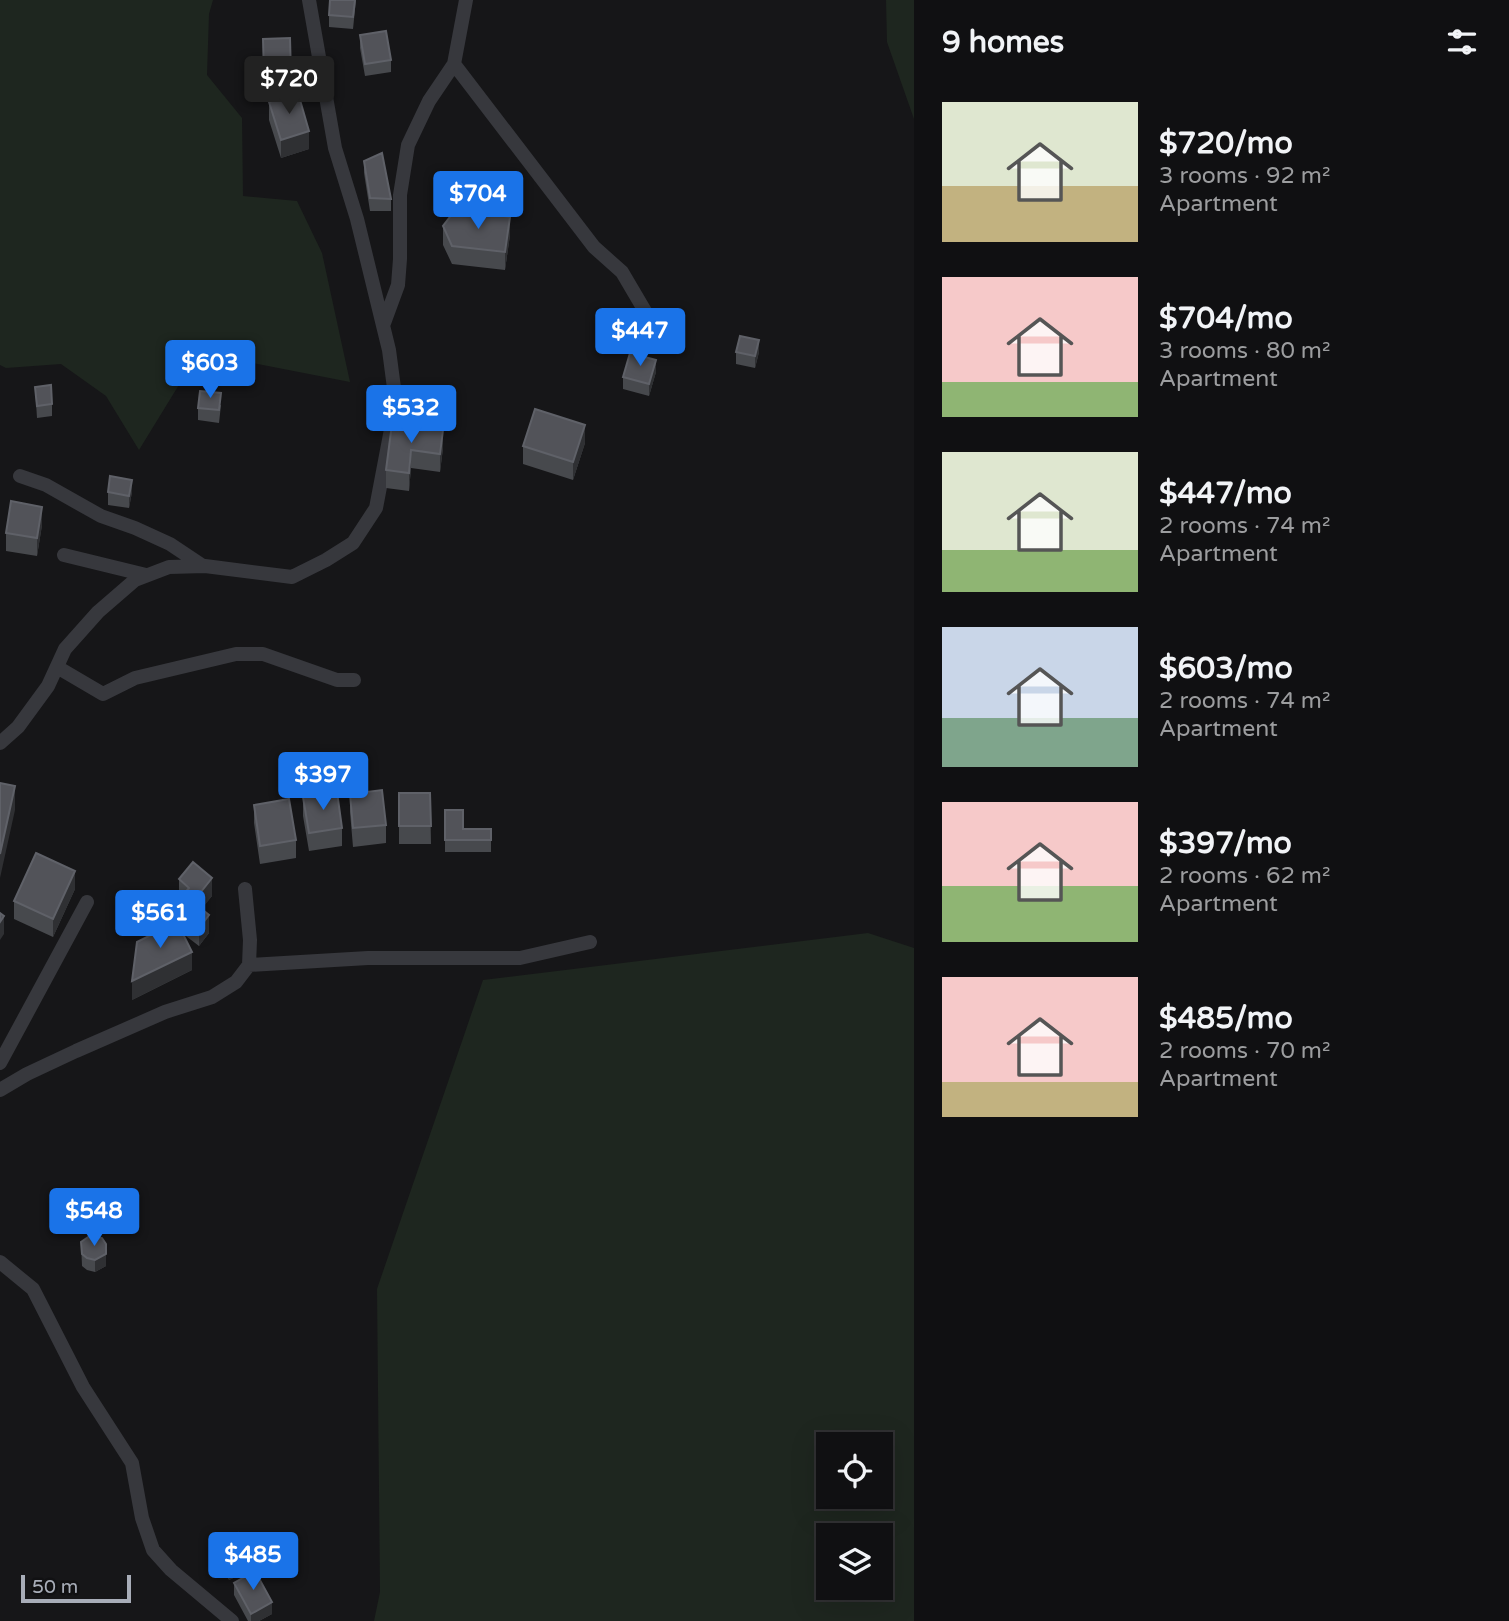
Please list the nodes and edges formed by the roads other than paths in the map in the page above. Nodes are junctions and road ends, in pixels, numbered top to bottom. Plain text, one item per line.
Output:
1 (309, 0) edge
2 (466, 0) edge
3 (454, 64) junction
4 (384, 323) junction
5 (662, 340) dead end
6 (20, 476) dead end
7 (64, 555) dead end
8 (205, 566) junction
9 (146, 575) junction
10 (57, 667) junction
11 (354, 680) dead end
12 (0, 743) edge
13 (245, 889) dead end
14 (87, 902) dead end
15 (590, 942) dead end
16 (249, 965) junction
17 (0, 1063) edge
18 (0, 1090) edge
19 (0, 1262) edge
20 (232, 1621) edge

1 - 4 street
2 - 3 street
3 - 4 street
3 - 5 street
4 - 8 street
6 - 8 street
7 - 9 street
8 - 9 street
9 - 10 street
10 - 11 street
10 - 12 street
13 - 16 street
14 - 17 street
15 - 16 street
16 - 18 street
19 - 20 street

